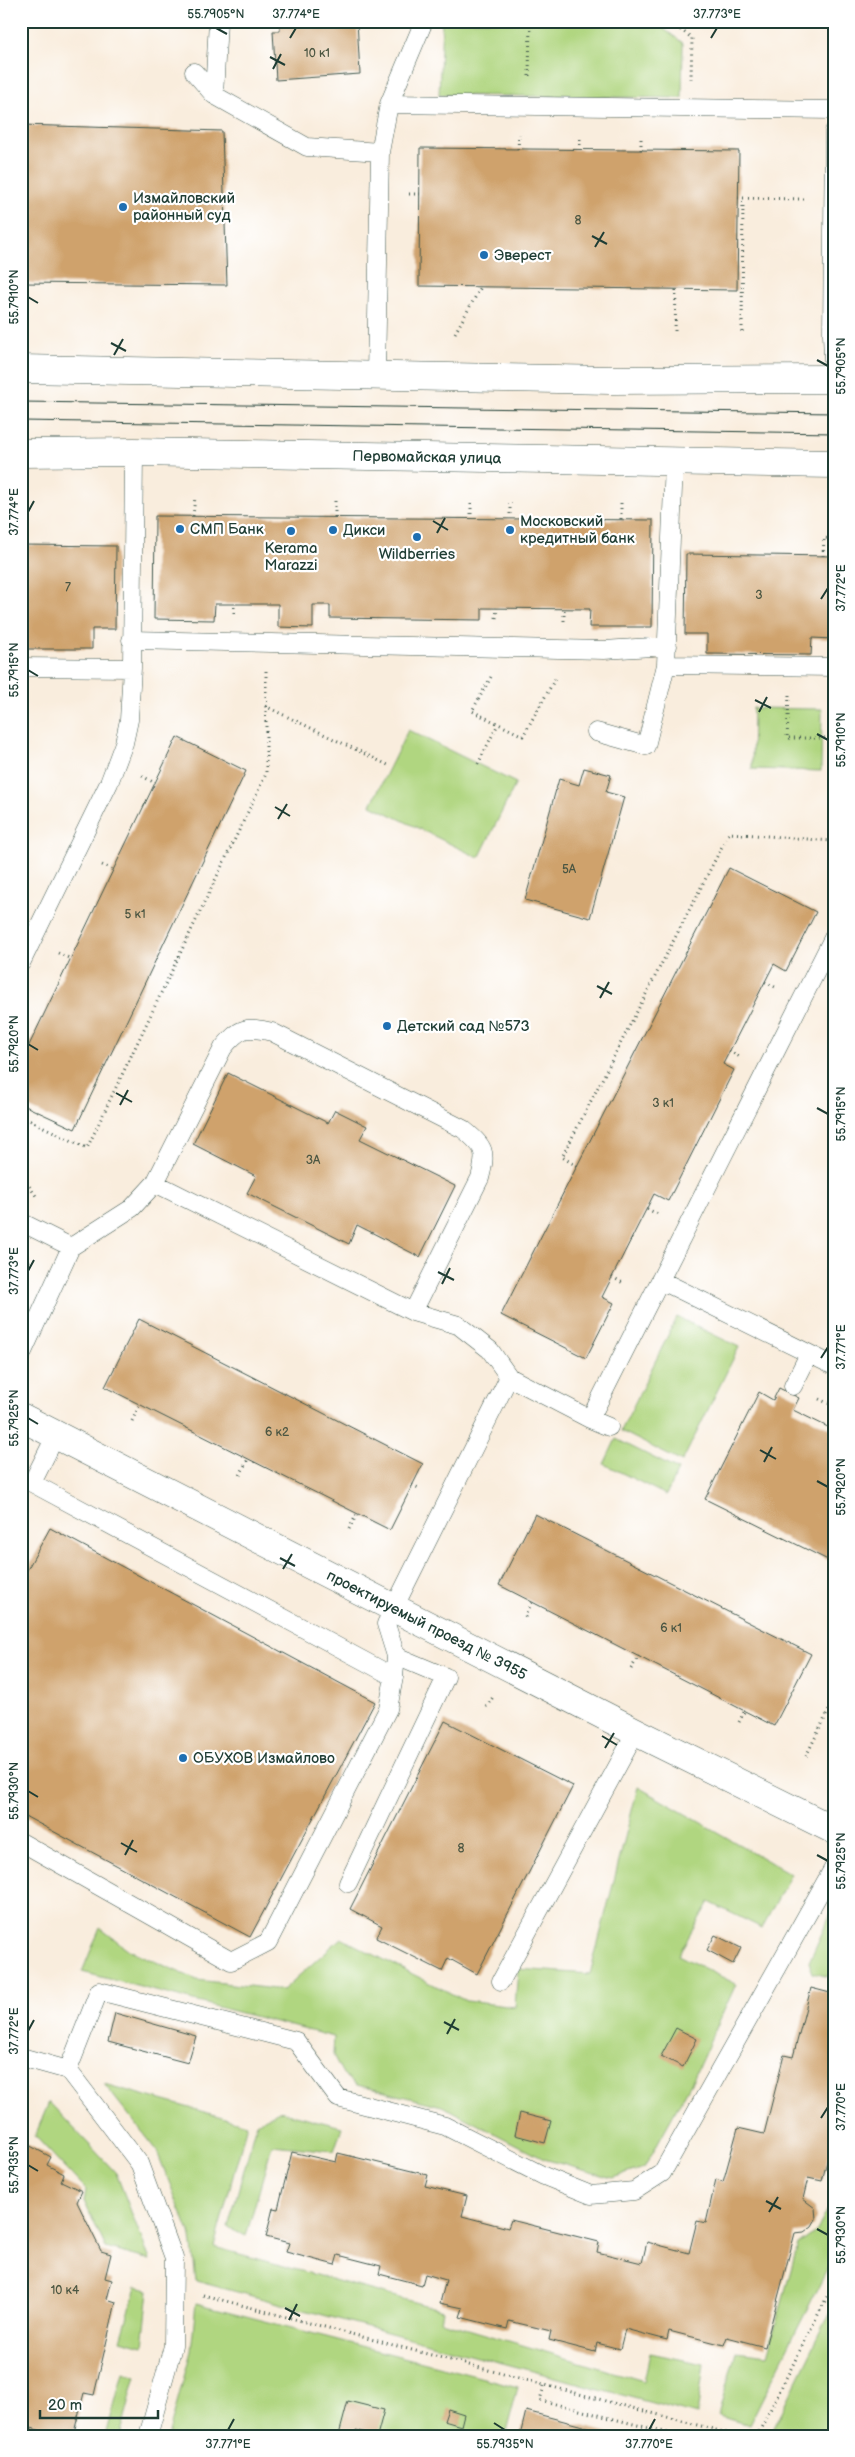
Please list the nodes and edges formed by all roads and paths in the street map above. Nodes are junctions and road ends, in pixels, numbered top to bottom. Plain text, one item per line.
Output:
1 (218, 21) edge
2 (424, 21) edge
3 (530, 21) edge
4 (668, 21) edge
5 (194, 72) dead end
6 (214, 95) junction
7 (389, 104) junction
8 (529, 106) junction
9 (691, 109) junction
10 (834, 110) edge
11 (834, 131) edge
12 (380, 152) junction
13 (738, 198) dead end
14 (743, 198) junction
15 (833, 199) edge
16 (481, 287) dead end
17 (676, 290) dead end
18 (675, 331) dead end
19 (742, 332) dead end
20 (455, 333) dead end
21 (21, 369) edge
22 (376, 375) junction
23 (833, 380) edge
24 (134, 452) junction
25 (21, 454) edge
26 (674, 462) junction
27 (834, 464) edge
28 (194, 497) dead end
29 (335, 501) dead end
30 (621, 502) dead end
31 (471, 503) dead end
32 (510, 503) dead end
33 (193, 516) dead end
34 (335, 517) dead end
35 (510, 518) dead end
36 (471, 519) dead end
37 (621, 519) dead end
38 (834, 539) edge
39 (823, 556) dead end
40 (131, 640) junction
41 (266, 643) junction
42 (668, 646) junction
43 (666, 665) junction
44 (21, 667) edge
45 (834, 667) edge
46 (132, 668) junction
47 (483, 688) dead end
48 (265, 706) junction
49 (788, 708) dead end
50 (534, 714) dead end
51 (498, 724) junction
52 (596, 732) dead end
53 (834, 738) edge
54 (478, 764) dead end
55 (390, 766) dead end
56 (832, 841) dead end
57 (834, 936) edge
58 (21, 963) edge
59 (21, 1043) edge
60 (29, 1047) dead end
61 (21, 1116) edge
62 (578, 1166) dead end
63 (155, 1183) junction
64 (647, 1209) dead end
65 (658, 1214) dead end
66 (21, 1222) edge
67 (71, 1247) junction
68 (660, 1280) junction
69 (413, 1312) junction
70 (809, 1354) junction
71 (21, 1356) edge
72 (834, 1366) edge
73 (509, 1377) junction
74 (793, 1386) dead end
75 (140, 1404) dead end
76 (21, 1417) edge
77 (590, 1419) junction
78 (132, 1421) dead end
79 (609, 1428) dead end
80 (56, 1435) junction
81 (248, 1459) dead end
82 (240, 1475) dead end
83 (356, 1514) dead end
84 (349, 1529) dead end
85 (532, 1602) dead end
86 (394, 1608) junction
87 (525, 1617) dead end
88 (396, 1656) junction
89 (639, 1656) dead end
90 (631, 1669) dead end
91 (394, 1677) junction
92 (495, 1694) dead end
93 (834, 1700) edge
94 (486, 1707) dead end
95 (745, 1710) dead end
96 (738, 1722) dead end
97 (636, 1732) junction
98 (806, 1756) dead end
99 (834, 1830) edge
100 (21, 1842) edge
101 (834, 1867) edge
102 (348, 1883) dead end
103 (501, 1982) dead end
104 (21, 2057) edge
105 (68, 2070) junction
106 (834, 2283) edge
107 (174, 2288) junction
108 (544, 2386) junction
109 (148, 2436) edge
110 (680, 2436) edge
111 (739, 2436) edge
112 (758, 2436) edge

1 - 6 lane
2 - 7 lane
3 - 8 path
4 - 9 path
5 - 6 lane
6 - 12 lane
7 - 8 lane
7 - 12 lane
8 - 9 lane
9 - 10 lane
11 - 15 lane
12 - 22 lane
13 - 14 path
14 - 15 path
14 - 19 path
15 - 23 lane
16 - 20 path
17 - 18 path
21 - 22 main road
22 - 23 main road
24 - 25 main road, Первомайская улица
24 - 26 main road, Первомайская улица
24 - 40 lane
26 - 27 main road, Первомайская улица
26 - 42 lane
28 - 33 path
29 - 34 path
30 - 37 path
31 - 36 path
32 - 35 path
38 - 39 path
40 - 41 lane
40 - 46 lane
41 - 42 lane
41 - 48 path
42 - 43 lane
43 - 45 lane
43 - 52 lane
44 - 46 lane
46 - 58 lane
47 - 51 path
48 - 55 path
48 - 61 path
49 - 53 path
50 - 51 path
51 - 54 path
56 - 62 path
57 - 68 lane
59 - 60 path
63 - 67 lane
63 - 69 lane
63 - 69 lane
64 - 65 path
66 - 67 lane
67 - 71 lane
68 - 70 lane
68 - 77 lane
69 - 73 lane
70 - 72 lane
70 - 74 lane
73 - 77 lane
73 - 86 lane
75 - 78 path
76 - 80 main road, проектируемый проезд № 3955
77 - 79 lane
80 - 86 main road, проектируемый проезд № 3955
80 - 91 lane
81 - 82 path
83 - 84 path
85 - 87 path
86 - 88 lane
86 - 97 main road, проектируемый проезд № 3955
88 - 91 lane
88 - 102 lane
89 - 90 path
91 - 100 lane
92 - 94 path
93 - 98 path
95 - 96 path
97 - 99 main road, проектируемый проезд № 3955
97 - 103 lane
101 - 105 lane
104 - 105 lane
105 - 107 lane
106 - 112 path
107 - 108 path
107 - 109 lane
108 - 110 path
108 - 111 path

